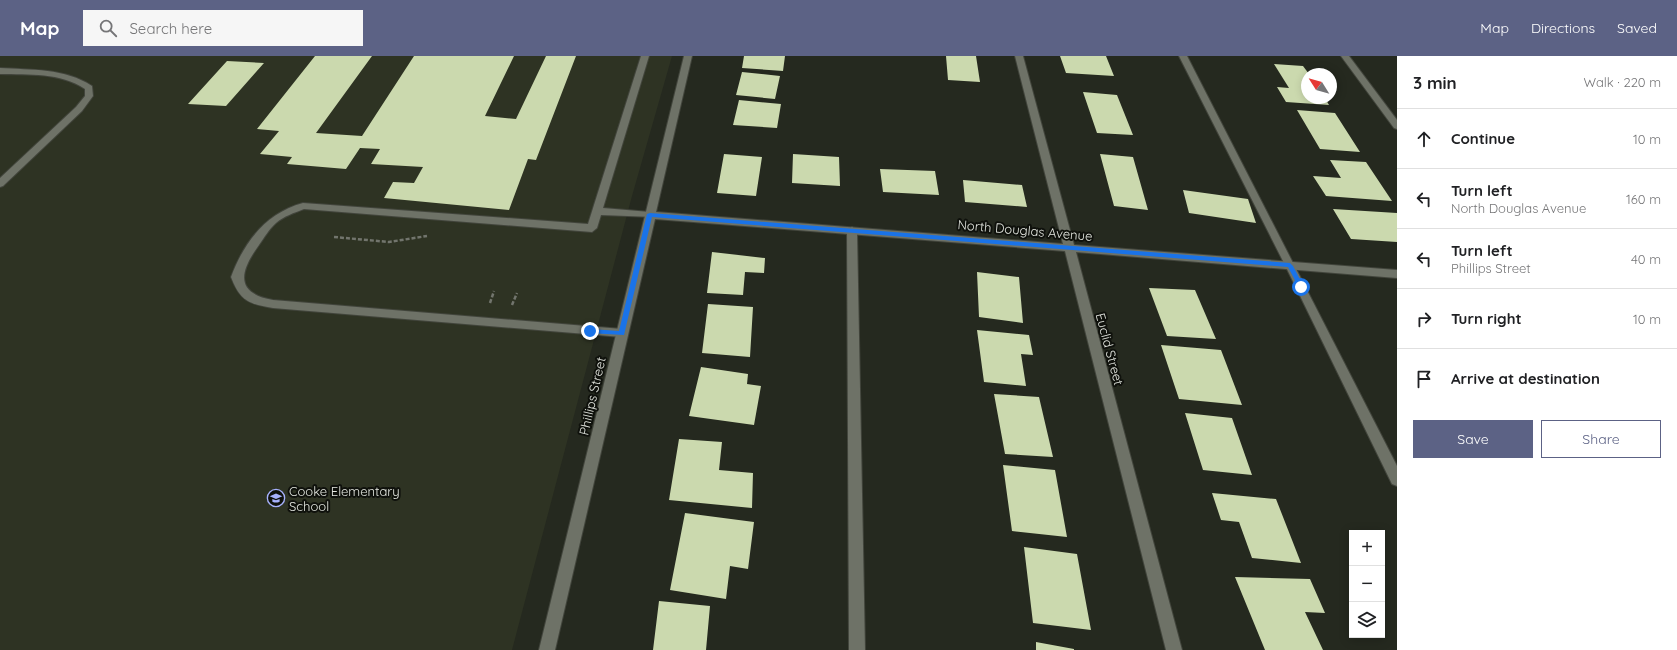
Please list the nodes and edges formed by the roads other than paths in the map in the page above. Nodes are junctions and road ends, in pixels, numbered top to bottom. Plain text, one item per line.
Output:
1 (645, 56) edge
2 (688, 56) edge
3 (1019, 56) edge
4 (1183, 56) edge
5 (1345, 56) edge
6 (0, 71) edge
7 (1397, 126) edge
8 (0, 184) edge
9 (597, 211) junction
10 (650, 214) junction
11 (852, 231) junction
12 (1069, 248) junction
13 (1290, 266) junction
14 (1397, 274) edge
15 (622, 333) junction
16 (1397, 480) edge
17 (547, 650) edge
18 (857, 650) edge
19 (1174, 650) edge

1 - 9 street
2 - 10 street, Phillips Street
3 - 12 street, Euclid Street
4 - 13 street
5 - 7 street
6 - 8 street
9 - 10 street, North Douglas Avenue
9 - 15 street
10 - 11 street, North Douglas Avenue
10 - 15 street, Phillips Street
11 - 12 street, North Douglas Avenue
11 - 18 street
12 - 13 street, North Douglas Avenue
12 - 19 street, Euclid Street
13 - 14 street, North Douglas Avenue
13 - 16 street
15 - 17 street, Phillips Street

